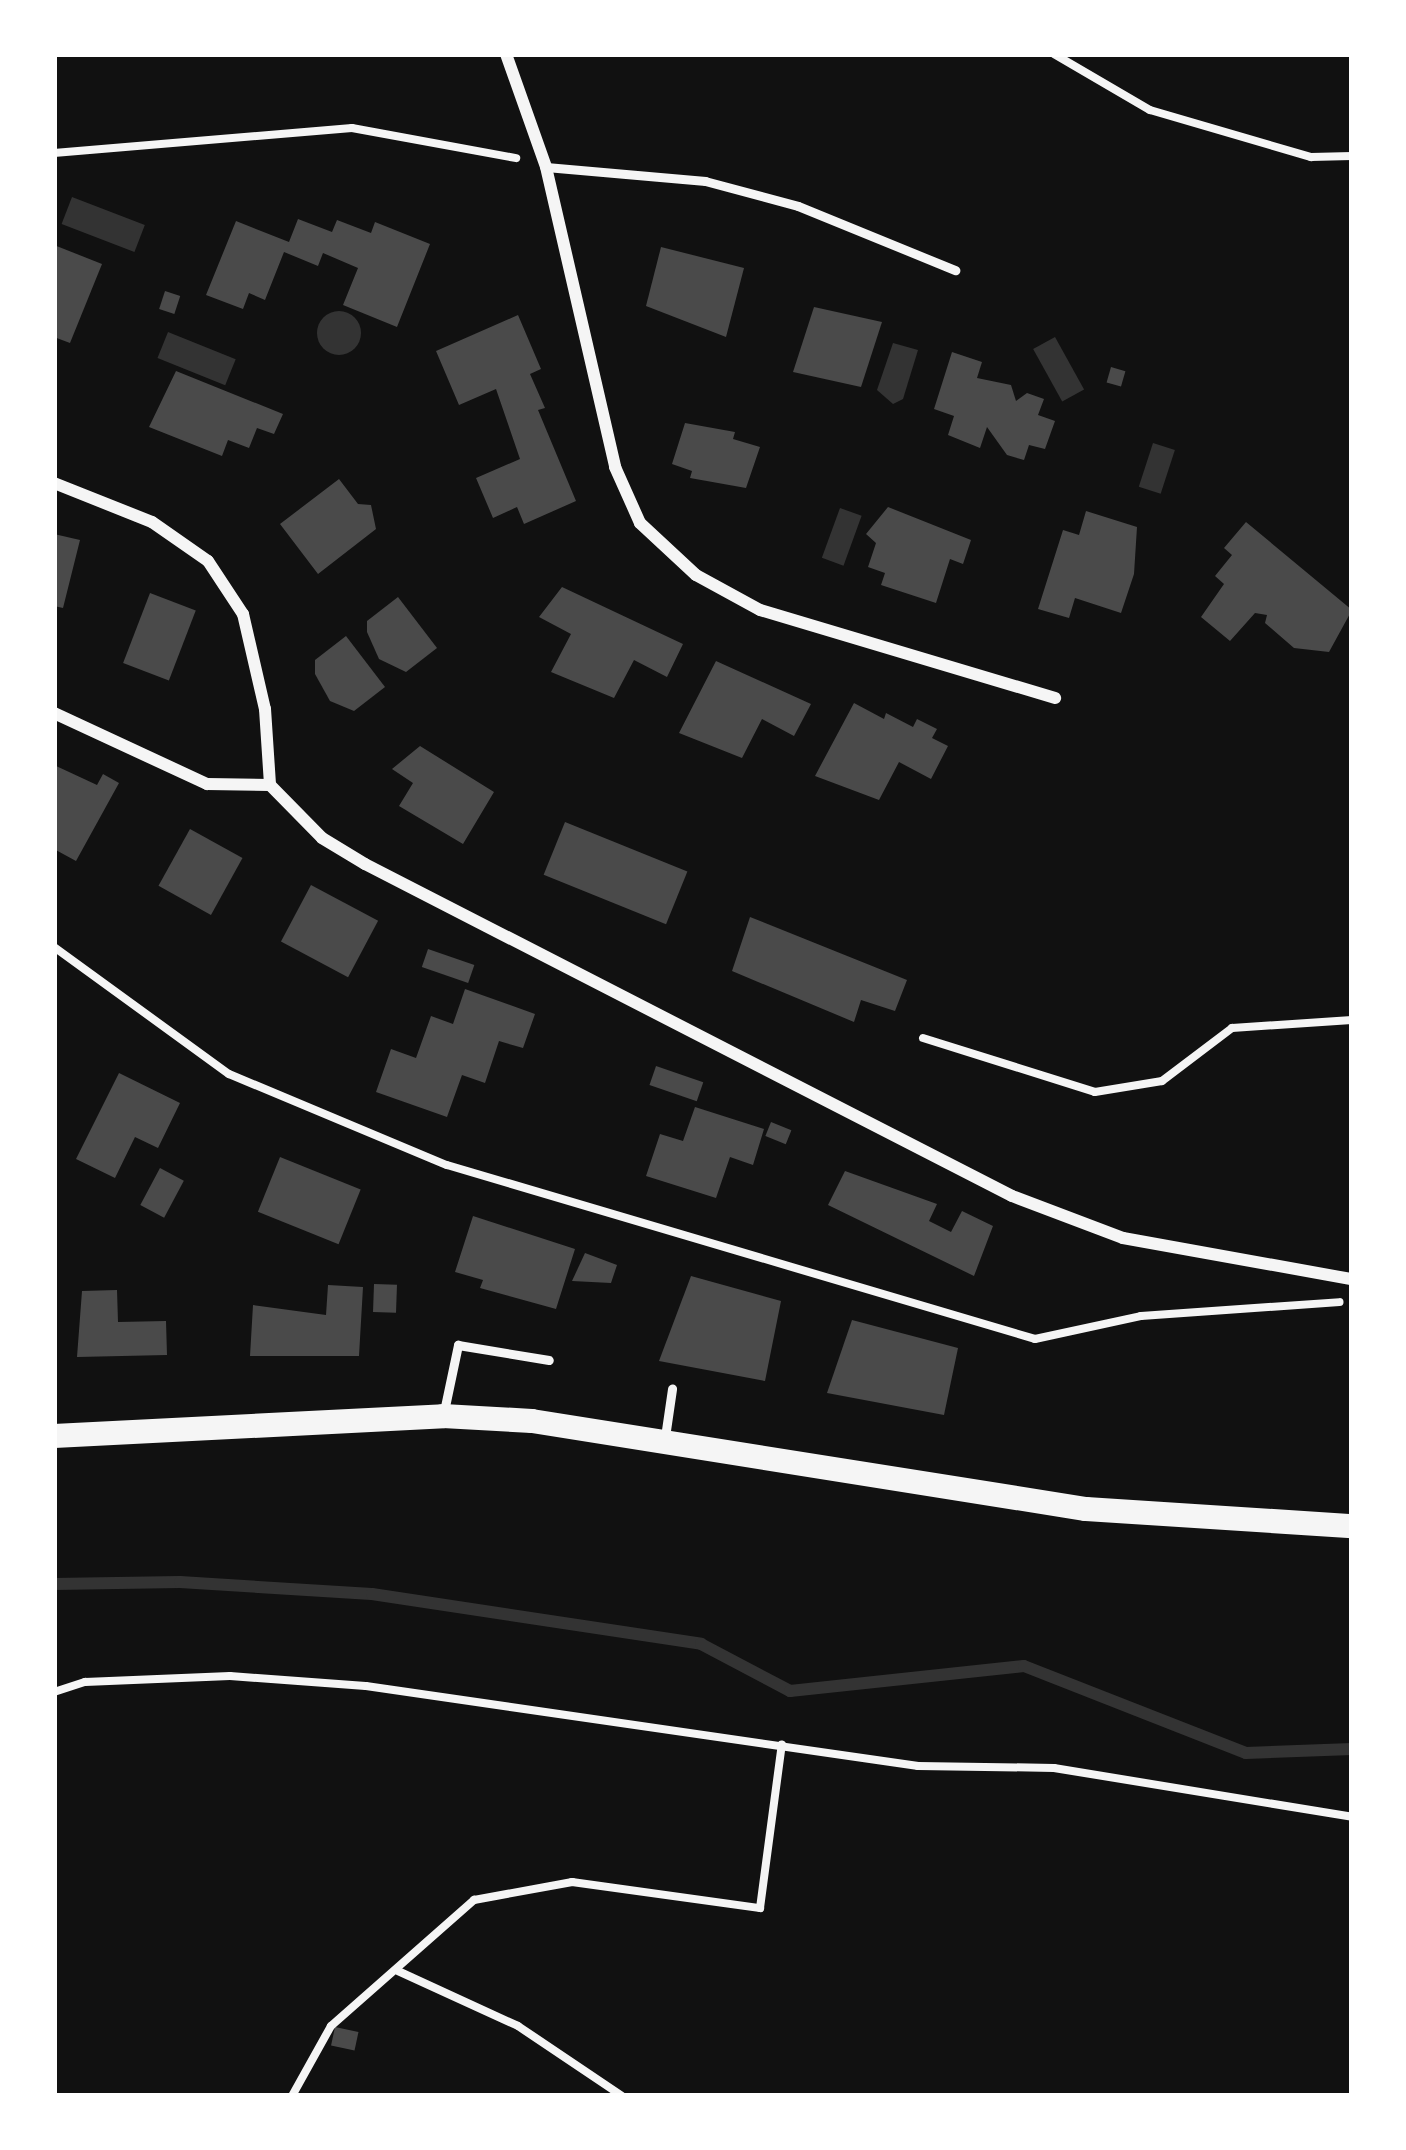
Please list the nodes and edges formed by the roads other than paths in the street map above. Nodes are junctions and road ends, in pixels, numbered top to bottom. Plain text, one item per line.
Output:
1 (506, 54) edge
2 (545, 167) junction
3 (955, 270) dead end
4 (54, 483) edge
5 (1055, 698) dead end
6 (54, 713) edge
7 (270, 785) junction
8 (1352, 1279) edge
9 (550, 1360) dead end
10 (672, 1389) dead end
11 (443, 1416) junction
12 (54, 1436) edge
13 (665, 1437) junction
14 (1352, 1526) edge

1 - 2 street
2 - 3 lane
2 - 5 street
4 - 7 street
6 - 7 street
7 - 8 street
9 - 11 lane
10 - 13 lane
11 - 12 main road
11 - 13 main road
13 - 14 main road

